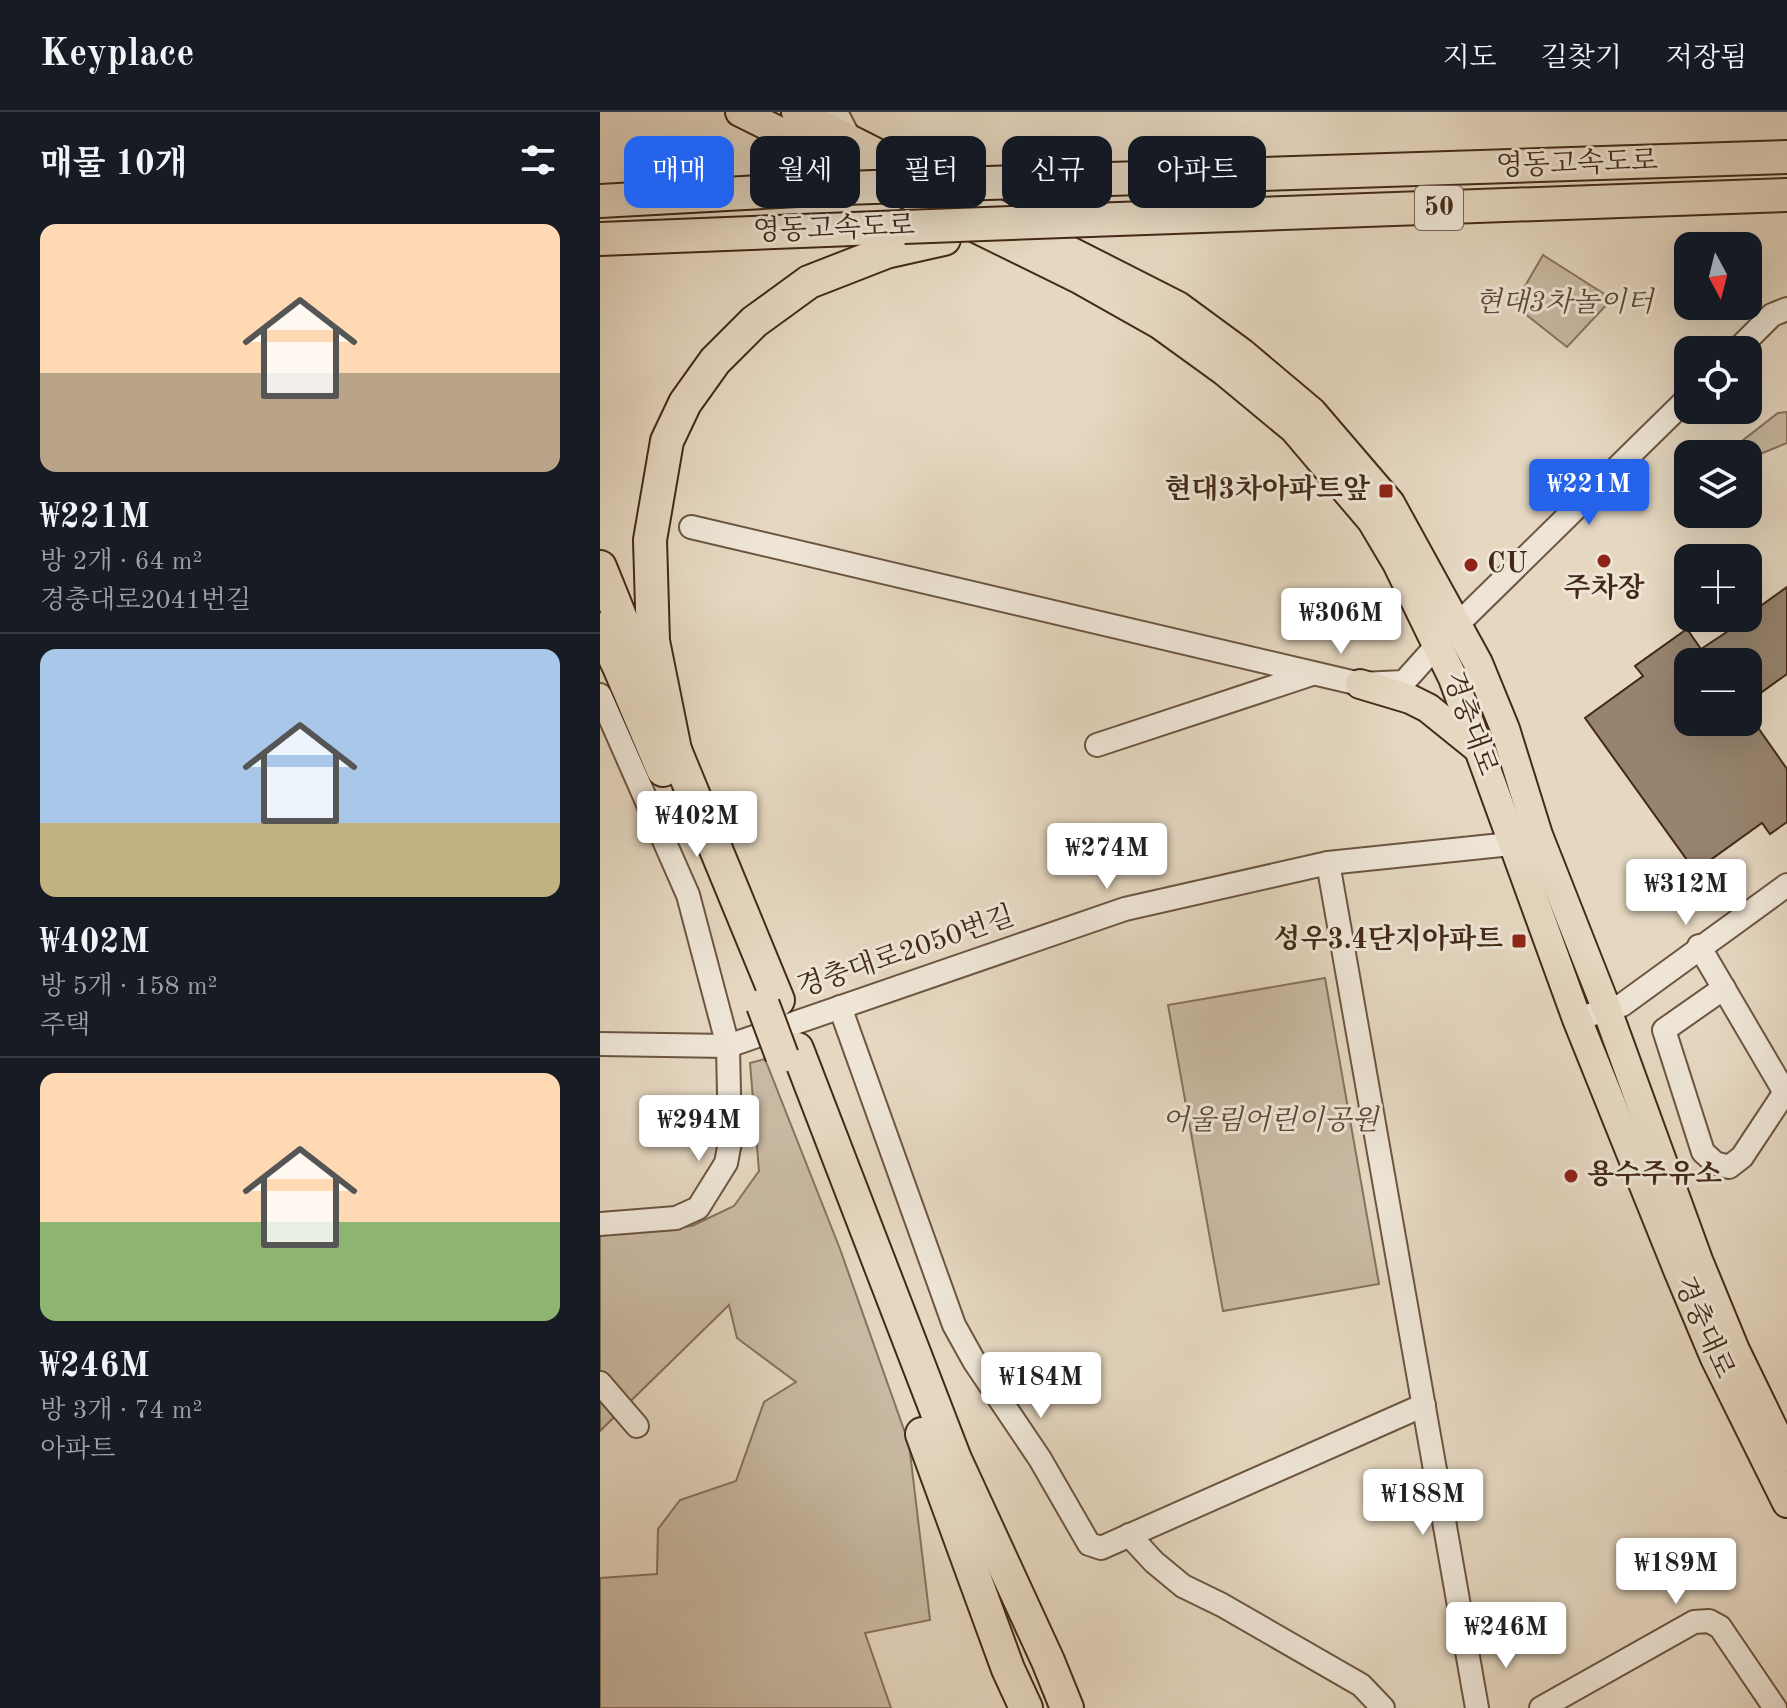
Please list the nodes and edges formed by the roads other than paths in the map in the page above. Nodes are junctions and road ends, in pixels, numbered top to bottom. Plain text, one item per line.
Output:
1 (740, 112) edge
2 (816, 119) edge
3 (1787, 157) edge
4 (1787, 195) edge
5 (600, 201) edge
6 (1053, 222) junction
7 (600, 239) edge
8 (1787, 309) edge
9 (1751, 336) edge
10 (1674, 412) edge
11 (691, 527) dead end
12 (600, 567) edge
13 (1415, 598) junction
14 (600, 618) edge
15 (1458, 624) junction
16 (600, 629) edge
17 (1438, 644) junction
18 (618, 664) junction
19 (1313, 674) junction
20 (1411, 675) junction
21 (1360, 684) junction
22 (600, 695) edge
23 (1097, 745) dead end
24 (675, 750) junction
25 (1480, 750) junction
26 (1524, 839) junction
27 (1328, 863) junction
28 (1787, 885) edge
29 (1699, 946) junction
30 (1724, 988) junction
31 (770, 1003) junction
32 (840, 1007) junction
33 (1607, 1010) junction
34 (1577, 1019) junction
35 (600, 1044) edge
36 (728, 1046) junction
37 (790, 1053) junction
38 (1786, 1090) edge
39 (600, 1224) edge
40 (600, 1383) edge
41 (1424, 1405) junction
42 (637, 1426) dead end
43 (1787, 1457) edge
44 (1787, 1503) edge
45 (1129, 1535) junction
46 (1468, 1661) junction
47 (1026, 1708) edge
48 (1067, 1708) edge
49 (1383, 1708) edge
50 (1477, 1708) edge
51 (1490, 1708) edge
52 (1541, 1708) edge
53 (1775, 1708) edge

1 - 2 main road, 경충대로
2 - 13 main road, 경충대로
2 - 15 main road, 경충대로
3 - 5 highway, 영동고속도로 / 50, bridge
4 - 6 highway, 영동고속도로 / 50, bridge
6 - 7 highway, 영동고속도로 / 50, bridge
6 - 24 highway, bridge
8 - 9 street
10 - 15 street
11 - 19 street
12 - 24 highway
13 - 17 main road, 경충대로
13 - 20 street
14 - 18 highway
15 - 17 main road
15 - 26 main road, 경충대로
16 - 18 highway
17 - 20 street
17 - 25 main road, 경충대로
18 - 31 highway
19 - 21 street
19 - 23 street
20 - 21 street
21 - 25 main road
22 - 36 street
24 - 31 highway
25 - 26 main road, 경충대로
26 - 27 street, 경충대로2050번길
26 - 33 main road, 경충대로
26 - 34 main road, 경충대로
27 - 32 street, 경충대로2050번길
27 - 41 street
28 - 29 street
29 - 30 street
29 - 33 street
30 - 38 street
30 - 38 street
31 - 37 highway
32 - 36 street, 경충대로2050번길
32 - 45 street
33 - 34 street
33 - 43 main road, 경충대로
34 - 44 main road, 경충대로
35 - 36 street
36 - 39 street
37 - 47 highway
37 - 48 highway
40 - 42 street
41 - 45 street
41 - 46 street
45 - 49 street
46 - 50 street
46 - 51 street
52 - 53 street

